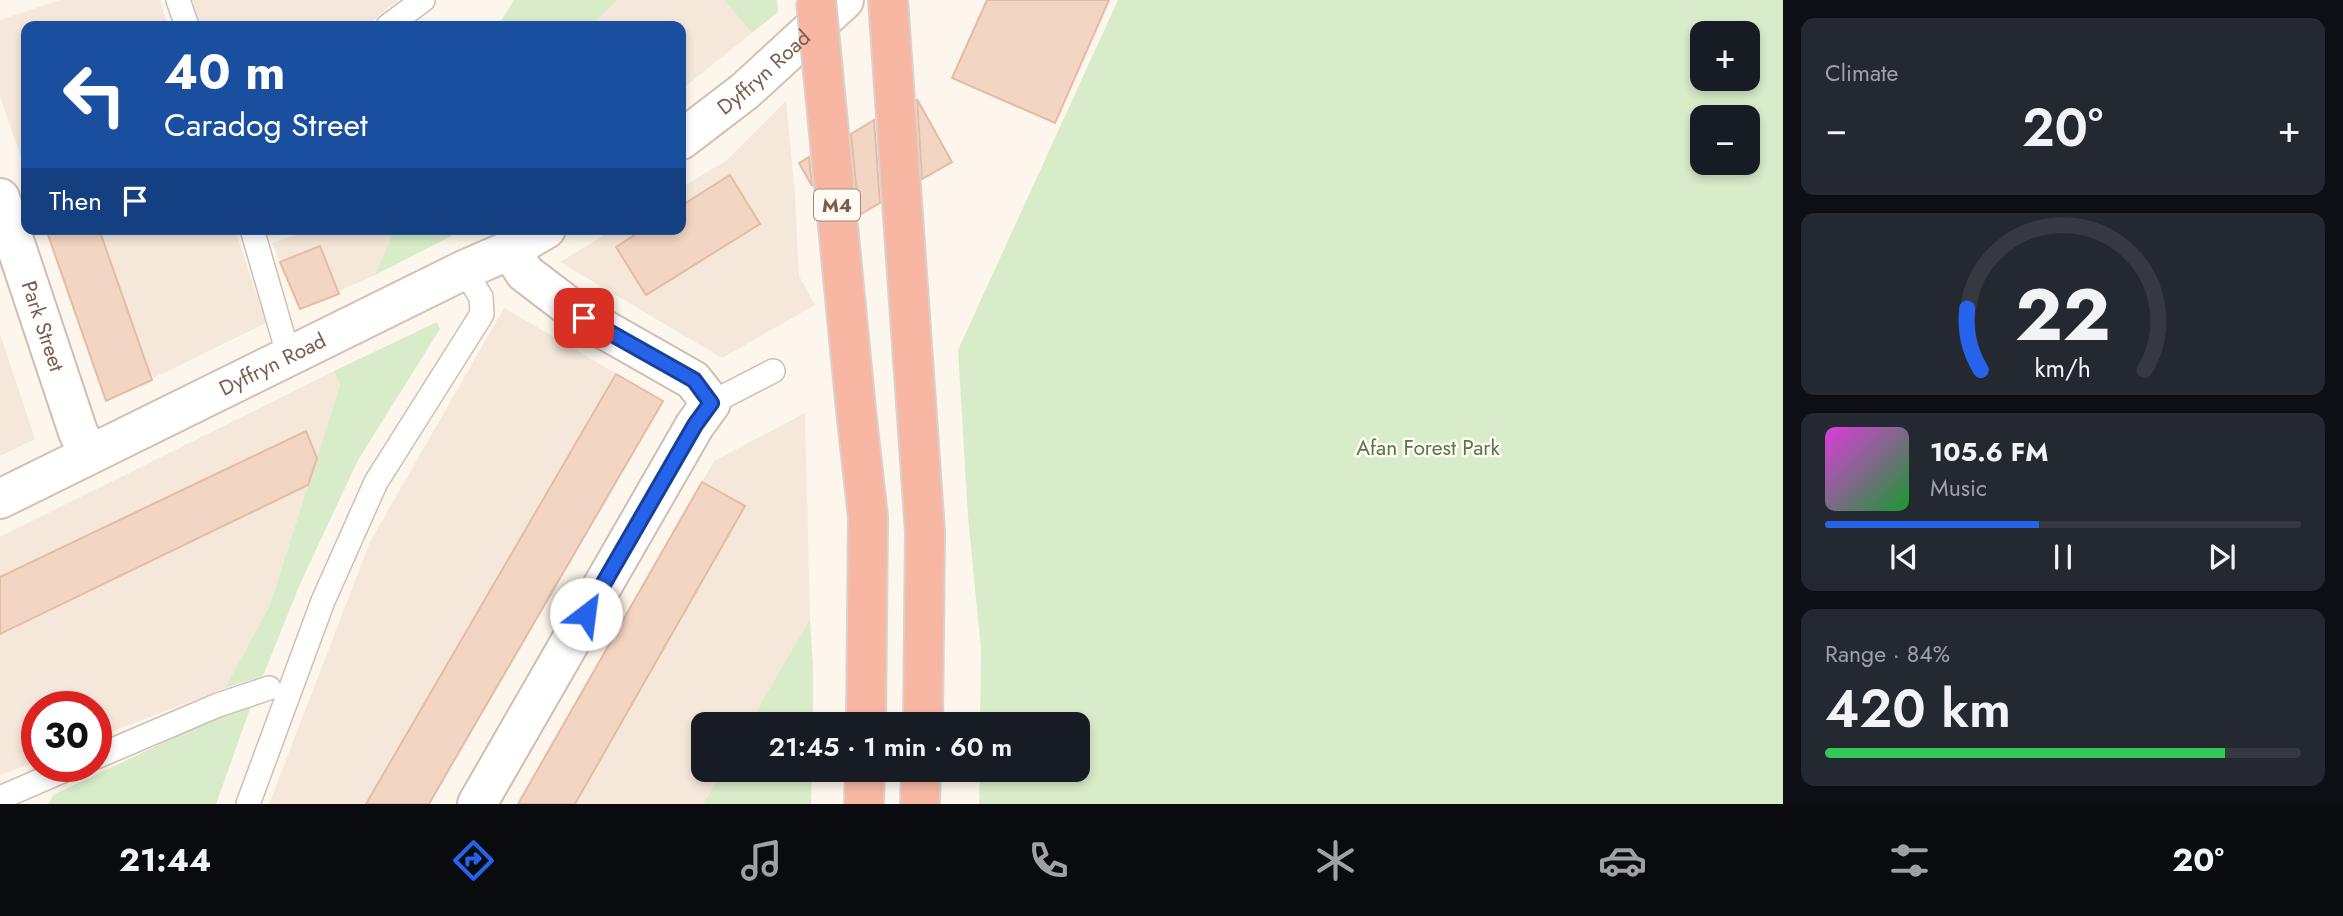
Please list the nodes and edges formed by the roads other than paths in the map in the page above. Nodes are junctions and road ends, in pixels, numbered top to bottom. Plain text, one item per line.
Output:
1 (178, 0) edge
2 (423, 0) edge
3 (816, 0) edge
4 (844, 0) edge
5 (888, 0) edge
6 (185, 21) edge
7 (395, 21) edge
8 (686, 136) edge
9 (0, 198) edge
10 (254, 235) edge
11 (536, 235) edge
12 (510, 250) junction
13 (464, 270) junction
14 (289, 357) junction
15 (773, 371) dead end
16 (711, 403) junction
17 (89, 454) junction
18 (0, 499) edge
19 (269, 688) dead end
20 (866, 712) edge
21 (923, 712) edge
22 (112, 750) edge
23 (37, 782) edge
24 (865, 782) edge
25 (921, 782) edge
26 (0, 798) edge
27 (248, 804) edge
28 (477, 804) edge
29 (864, 804) edge
30 (920, 804) edge

1 - 6 lane
2 - 7 lane
3 - 20 highway, M4, bridge
4 - 8 street, Dyffryn Road
5 - 21 highway
9 - 17 street, Park Street
10 - 14 lane
11 - 12 street, Dyffryn Road
12 - 13 street, Dyffryn Road
12 - 16 street
13 - 14 street, Dyffryn Road
13 - 27 lane
14 - 17 street, Dyffryn Road
15 - 16 lane
16 - 28 street
17 - 18 street, Dyffryn Road
19 - 22 lane
23 - 26 lane
24 - 29 highway
25 - 30 highway

